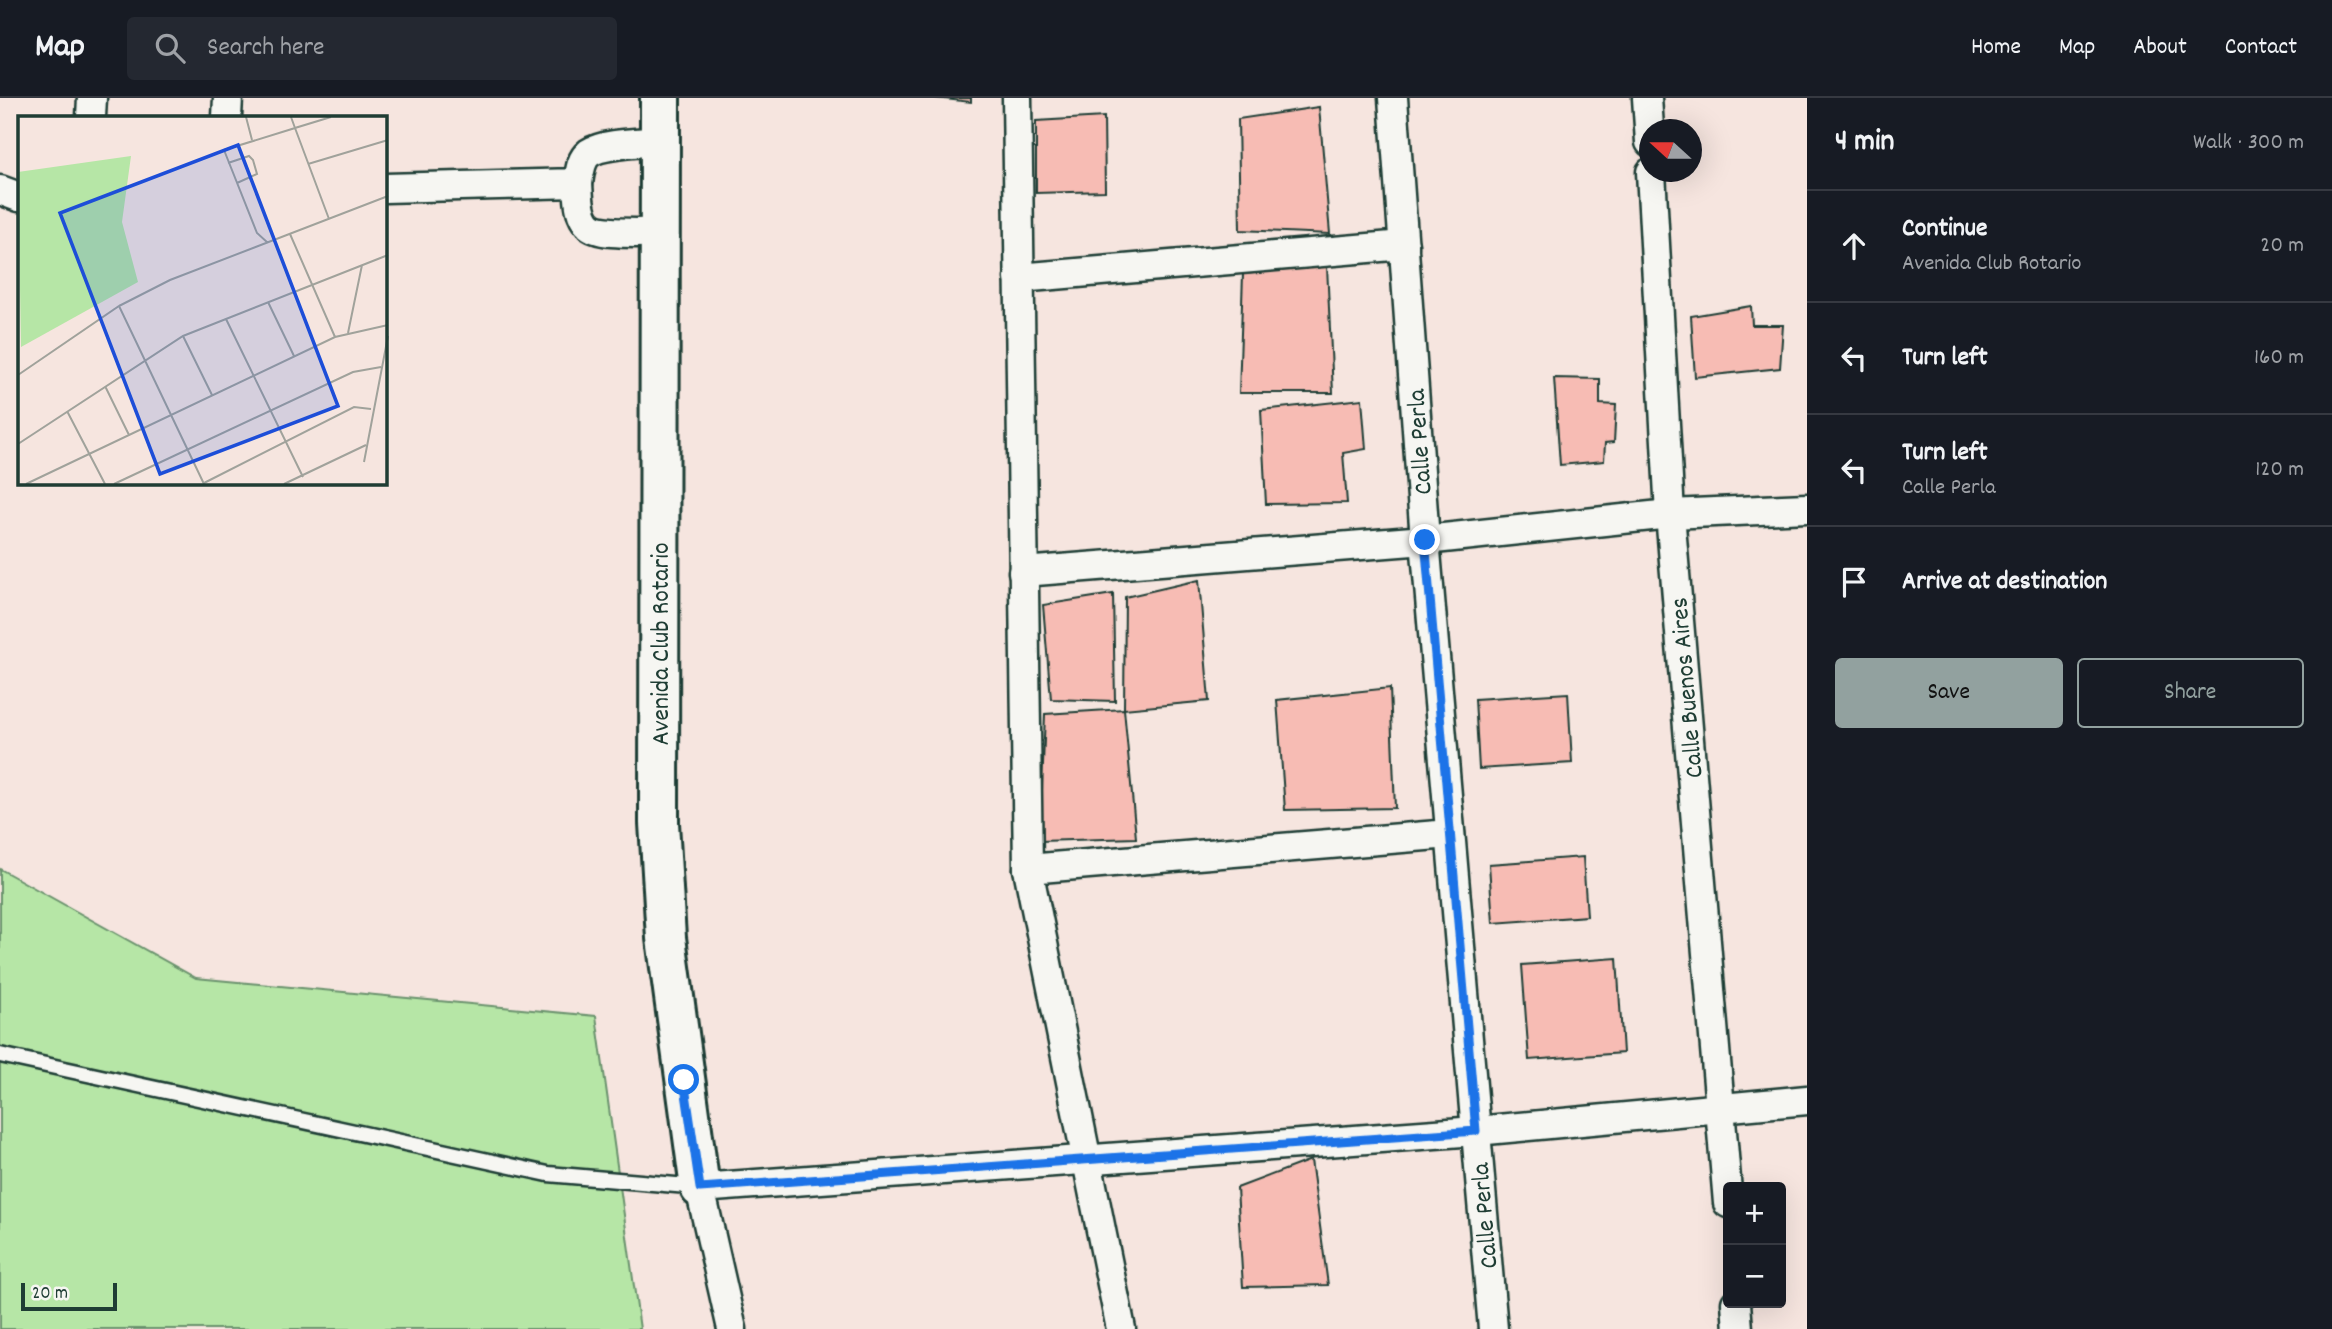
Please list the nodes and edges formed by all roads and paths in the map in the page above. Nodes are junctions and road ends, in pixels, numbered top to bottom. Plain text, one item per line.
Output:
1 (92, 98) edge
2 (228, 98) edge
3 (660, 98) edge
4 (1017, 98) edge
5 (1393, 98) edge
6 (1647, 98) edge
7 (91, 116) edge
8 (228, 116) edge
9 (1648, 119) edge
10 (660, 141) junction
11 (1652, 182) edge
12 (578, 183) junction
13 (387, 188) edge
14 (0, 190) edge
15 (18, 197) edge
16 (659, 233) junction
17 (1404, 245) junction
18 (1019, 278) junction
19 (1807, 508) edge
20 (1670, 514) junction
21 (1425, 540) junction
22 (1023, 572) junction
23 (1450, 834) junction
24 (1028, 869) junction
25 (0, 1055) edge
26 (1807, 1100) edge
27 (1721, 1107) junction
28 (1476, 1131) junction
29 (1086, 1159) junction
30 (1726, 1182) edge
31 (700, 1188) junction
32 (1736, 1308) edge
33 (732, 1329) edge
34 (1121, 1329) edge
35 (1493, 1329) edge
36 (1738, 1329) edge

1 - 7 street
2 - 8 street
3 - 10 main road, Avenida Club Rotario
4 - 18 street
5 - 17 street, Calle Perla
6 - 9 street
10 - 12 street
10 - 16 main road, Avenida Club Rotario
11 - 20 street, Calle Buenos Aires
12 - 13 street
12 - 16 street
14 - 15 street
16 - 31 main road, Avenida Club Rotario
17 - 18 street
17 - 21 street, Calle Perla
18 - 22 street
19 - 20 street
20 - 21 street
20 - 27 street, Calle Buenos Aires
21 - 22 street
21 - 23 street, Calle Perla
22 - 24 street
23 - 24 street
23 - 28 street, Calle Perla
24 - 29 street
25 - 31 lane
26 - 27 street
27 - 28 street
27 - 30 street, Calle Buenos Aires
28 - 29 street
28 - 35 street, Calle Perla
29 - 31 street
29 - 34 street
31 - 33 street
32 - 36 street

